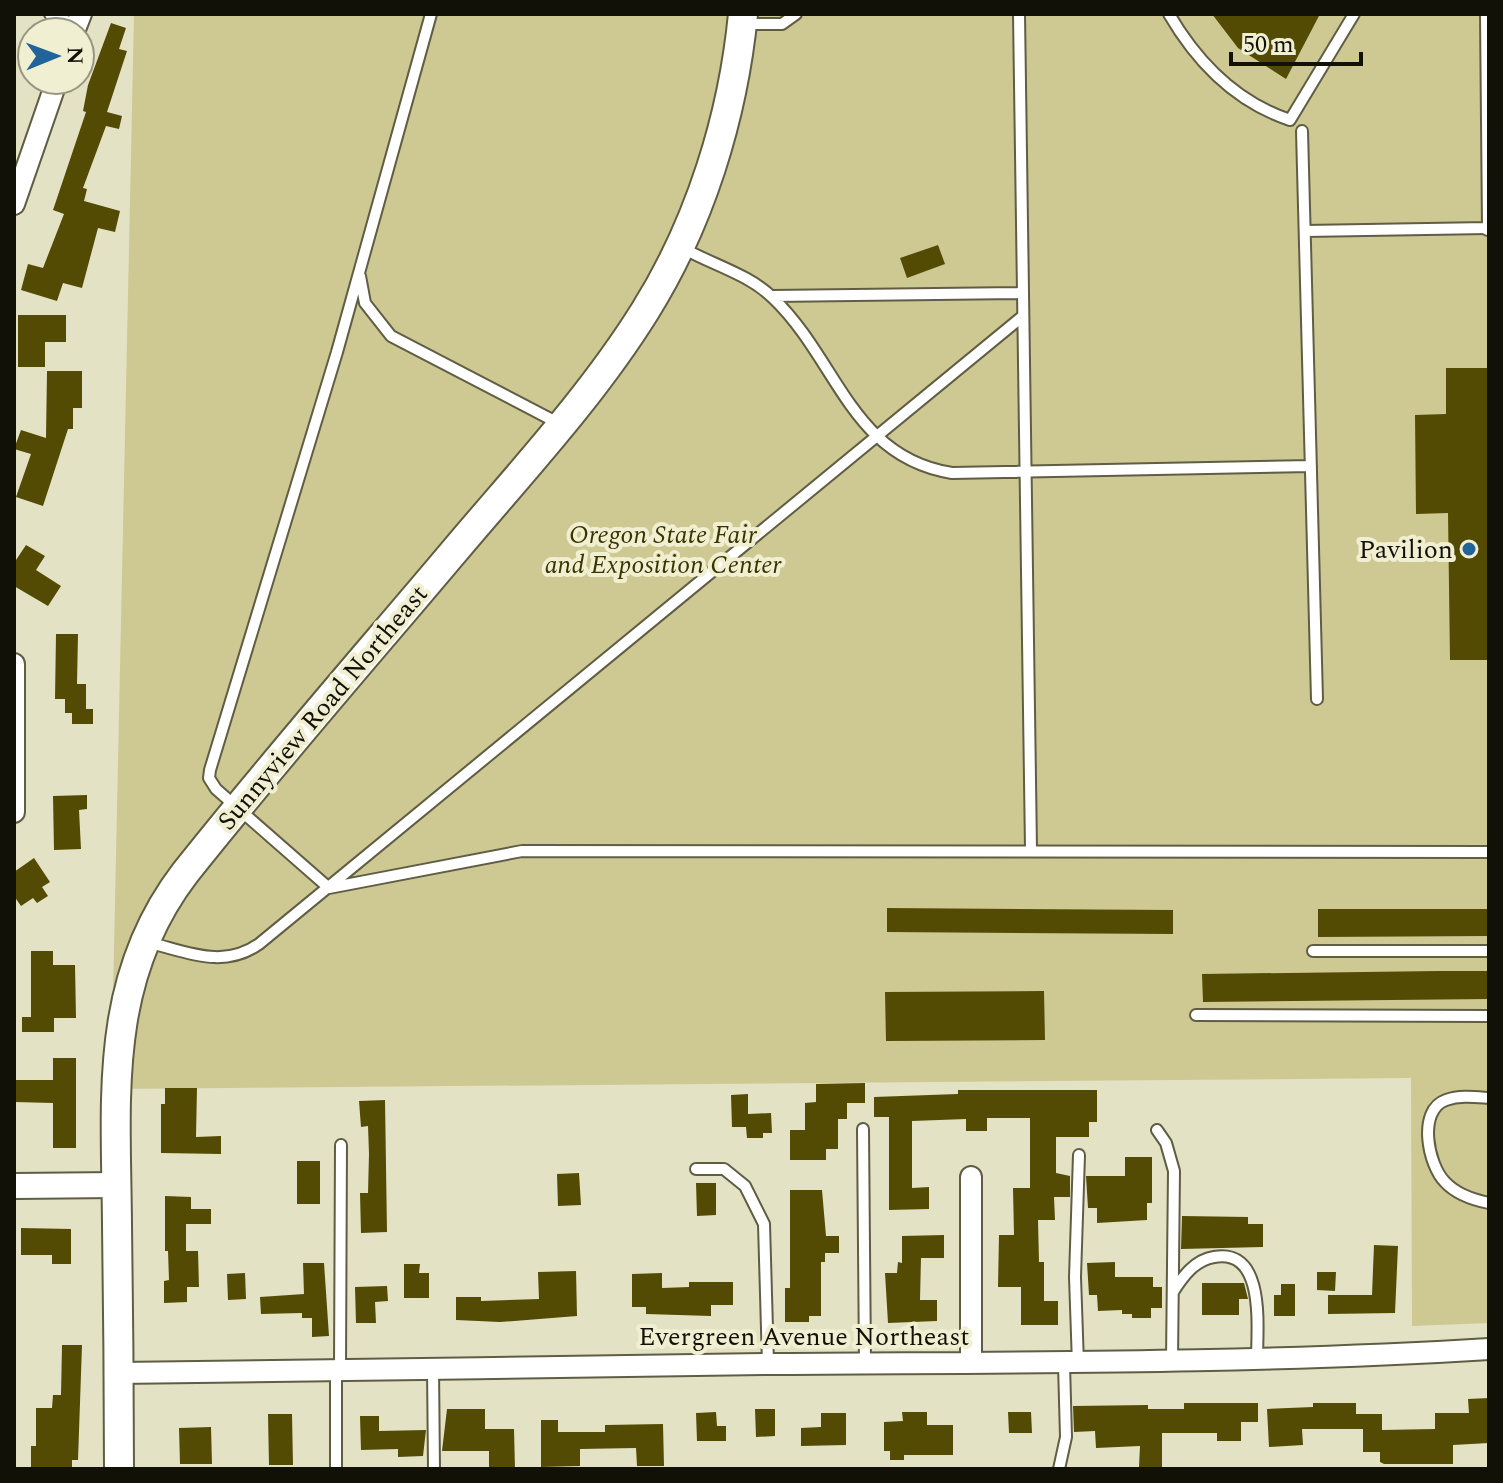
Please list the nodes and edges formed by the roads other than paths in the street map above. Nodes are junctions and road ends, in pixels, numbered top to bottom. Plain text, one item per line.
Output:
1 (431, 14) edge
2 (796, 14) edge
3 (1019, 14) edge
4 (1169, 14) edge
5 (1354, 14) edge
6 (1486, 14) edge
7 (742, 19) edge
8 (49, 96) edge
9 (1302, 131) dead end
10 (22, 152) edge
11 (14, 204) edge
12 (1488, 228) edge
13 (1305, 231) junction
14 (679, 247) junction
15 (360, 270) junction
16 (1023, 293) junction
17 (772, 296) junction
18 (1023, 316) junction
19 (561, 424) junction
20 (873, 435) junction
21 (1311, 466) junction
22 (1025, 472) junction
23 (14, 664) edge
24 (1317, 699) dead end
25 (15, 733) edge
26 (239, 807) junction
27 (14, 812) edge
28 (1031, 849) junction
29 (1489, 852) edge
30 (329, 888) junction
31 (144, 941) junction
32 (1313, 951) dead end
33 (1489, 951) edge
34 (1196, 1015) dead end
35 (1489, 1016) edge
36 (1489, 1098) edge
37 (863, 1129) dead end
38 (1157, 1130) dead end
39 (341, 1145) dead end
40 (1079, 1155) dead end
41 (696, 1169) dead end
42 (971, 1177) dead end
43 (117, 1185) junction
44 (14, 1186) edge
45 (1489, 1203) edge
46 (1172, 1294) junction
47 (1489, 1349) edge
48 (1257, 1360) junction
49 (1172, 1361) junction
50 (971, 1363) junction
51 (768, 1364) junction
52 (865, 1364) junction
53 (1071, 1364) junction
54 (433, 1367) junction
55 (338, 1369) junction
56 (118, 1373) junction
57 (119, 1469) edge
58 (336, 1469) edge
59 (434, 1469) edge
60 (1059, 1469) edge

1 - 15 lane
2 - 7 lane
3 - 16 lane
4 - 5 lane
6 - 12 lane
7 - 14 main road, Sunnyview Road Northeast
8 - 10 street
9 - 13 lane
10 - 11 street
12 - 13 lane
13 - 21 lane
14 - 17 lane
14 - 19 main road, Sunnyview Road Northeast
15 - 19 lane
15 - 26 lane
16 - 17 lane
16 - 18 lane
17 - 20 lane
18 - 20 lane
18 - 22 lane
19 - 26 main road, Sunnyview Road Northeast
20 - 22 lane
20 - 30 lane
21 - 22 lane
21 - 24 lane
22 - 28 lane
23 - 25 street
25 - 27 street
26 - 30 lane
26 - 31 main road, Sunnyview Road Northeast
28 - 29 lane
28 - 30 lane
30 - 31 lane
31 - 43 main road, Sunnyview Road Northeast
32 - 33 lane
34 - 35 lane
36 - 45 lane
37 - 52 lane
38 - 46 lane
39 - 55 lane
40 - 53 lane
41 - 51 lane
42 - 50 street
43 - 44 street
43 - 56 main road, Sunnyview Road Northeast
46 - 48 lane
46 - 49 lane
47 - 48 street, Evergreen Avenue Northeast
48 - 49 street, Evergreen Avenue Northeast
49 - 53 street, Evergreen Avenue Northeast
50 - 52 street, Evergreen Avenue Northeast
50 - 53 street, Evergreen Avenue Northeast
51 - 52 street, Evergreen Avenue Northeast
51 - 54 street, Evergreen Avenue Northeast
53 - 60 lane
54 - 55 street, Evergreen Avenue Northeast
54 - 59 lane
55 - 56 street, Evergreen Avenue Northeast
55 - 58 lane
56 - 57 main road, Sunnyview Road Northeast

